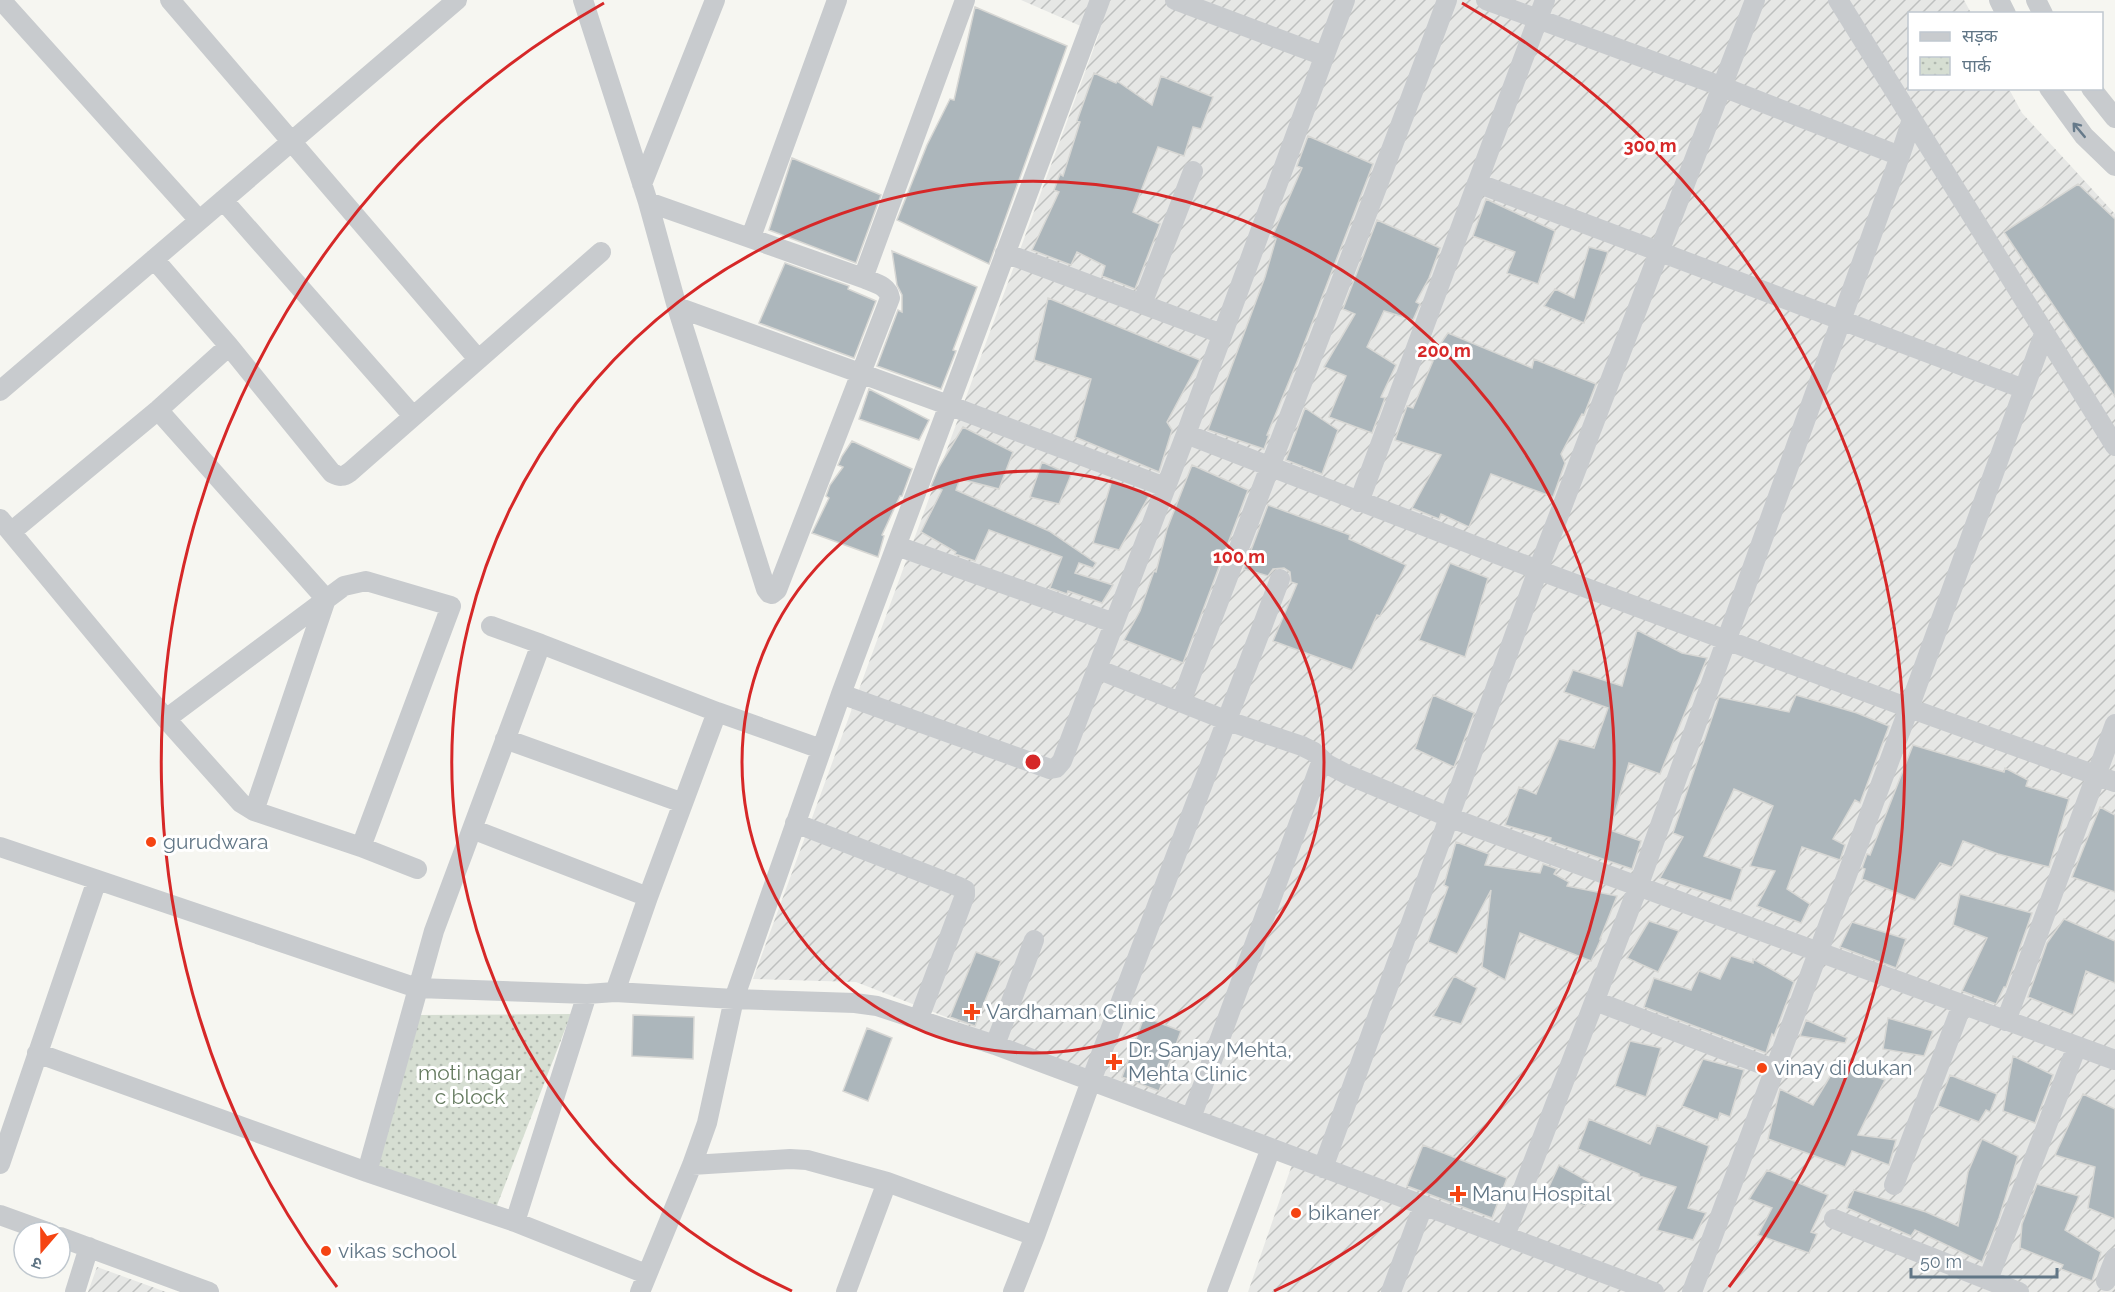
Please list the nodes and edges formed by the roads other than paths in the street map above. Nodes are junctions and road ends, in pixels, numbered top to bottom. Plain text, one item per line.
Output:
1 (1, 0) edge
2 (457, 0) edge
3 (583, 0) edge
4 (716, 0) edge
5 (965, 0) edge
6 (1100, 0) edge
7 (1176, 0) edge
8 (1345, 0) edge
9 (1447, 0) edge
10 (1486, 0) edge
11 (1755, 0) edge
12 (1838, 0) edge
13 (172, 1) edge
14 (835, 1) edge
15 (1542, 9) edge
16 (1324, 56) junction
17 (1723, 87) junction
18 (2050, 90) edge
19 (2093, 90) edge
20 (2115, 118) edge
21 (1912, 119) junction
22 (292, 141) junction
23 (1900, 156) junction
24 (2115, 166) edge
25 (1193, 171) dead end
26 (1477, 183) junction
27 (645, 193) junction
28 (223, 200) junction
29 (199, 220) junction
30 (751, 237) junction
31 (601, 252) dead end
32 (1005, 253) junction
33 (1659, 253) junction
34 (154, 259) junction
35 (863, 278) junction
36 (1142, 304) junction
37 (677, 307) junction
38 (1842, 319) junction
39 (1222, 334) junction
40 (2044, 334) junction
41 (229, 346) junction
42 (478, 359) junction
43 (860, 374) junction
44 (2024, 389) junction
45 (0, 391) edge
46 (948, 405) junction
47 (158, 410) junction
48 (413, 416) junction
49 (1186, 434) junction
50 (2115, 446) edge
51 (1268, 467) junction
52 (1165, 487) junction
53 (1359, 502) junction
54 (5, 525) edge
55 (897, 546) junction
56 (1538, 570) junction
57 (1280, 579) dead end
58 (326, 599) junction
59 (1114, 623) junction
60 (491, 626) dead end
61 (1727, 640) junction
62 (541, 644) junction
63 (1097, 669) junction
64 (841, 694) junction
65 (1181, 702) junction
66 (1909, 708) junction
67 (717, 712) junction
68 (166, 719) junction
69 (1228, 721) junction
70 (2115, 724) edge
71 (505, 739) junction
72 (821, 749) junction
73 (1322, 760) junction
74 (2096, 775) junction
75 (2115, 782) edge
76 (683, 803) junction
77 (254, 811) junction
78 (1451, 818) junction
79 (795, 823) junction
80 (472, 830) junction
81 (0, 847) edge
82 (361, 847) junction
83 (417, 869) dead end
84 (97, 880) junction
85 (1638, 887) junction
86 (648, 897) junction
87 (1034, 940) dead end
88 (1819, 953) junction
89 (417, 988) junction
90 (615, 992) junction
91 (587, 994) junction
92 (734, 999) junction
93 (1595, 1001) junction
94 (1962, 1005) junction
95 (919, 1018) junction
96 (2006, 1021) junction
97 (995, 1046) junction
98 (2077, 1046) junction
99 (37, 1053) junction
100 (2115, 1060) edge
101 (1774, 1069) junction
102 (1091, 1081) junction
103 (1191, 1118) junction
104 (1271, 1148) junction
105 (0, 1164) edge
106 (692, 1166) junction
107 (1323, 1168) junction
108 (367, 1172) junction
109 (887, 1182) junction
110 (1894, 1185) dead end
111 (1423, 1206) junction
112 (1834, 1219) dead end
113 (515, 1221) junction
114 (1035, 1236) junction
115 (1505, 1236) junction
116 (72, 1241) edge
117 (90, 1247) junction
118 (2115, 1258) edge
119 (1988, 1280) junction
120 (2106, 1281) dead end
121 (643, 1283) edge
122 (75, 1292) edge
123 (209, 1292) edge
124 (846, 1292) edge
125 (1013, 1292) edge
126 (1217, 1292) edge
127 (1391, 1292) edge
128 (1653, 1292) edge
129 (1692, 1292) edge
130 (2019, 1292) edge

1 - 29 street
2 - 22 street
3 - 27 street
4 - 27 street
5 - 35 street
6 - 32 street
7 - 16 street
8 - 16 street
9 - 51 street
10 - 15 street
11 - 17 street
12 - 21 street
13 - 22 street
14 - 30 street
15 - 17 street
15 - 26 street
16 - 39 street
17 - 23 street
17 - 33 street
24 -> 18 street
19 - 20 street
21 - 23 street
21 - 40 street
22 - 28 street
22 - 42 street
23 - 38 street
25 - 36 street
26 - 33 street
26 - 53 street
27 - 30 street
27 - 37 street
28 - 29 street
28 - 48 street
29 - 34 street
30 - 35 street
31 - 42 street
32 - 36 street
32 - 46 street
33 - 38 street
33 - 56 street
34 - 41 street
34 - 45 street
35 - 43 street
36 - 39 street
37 - 43 street
37 - 43 street
38 - 44 street
38 - 61 street
39 - 49 street
40 - 44 street
40 - 50 street
41 - 47 street
41 - 48 street
42 - 48 street
43 - 46 street
44 - 66 street
46 - 52 street
46 - 55 street
47 - 54 street
47 - 58 street
49 - 51 street
49 - 52 street
51 - 53 street
51 - 65 street
52 - 59 street
53 - 56 street
54 - 68 street
55 - 59 street
55 - 64 street
56 - 61 street
56 - 78 street
57 - 69 street
58 - 68 street
58 - 77 street
58 - 82 street
59 - 63 street
60 - 62 street
61 - 66 street
61 - 85 street
62 - 67 street
62 - 71 street
63 - 64 street
63 - 65 street
64 - 72 street
65 - 69 street
66 - 74 street
66 - 88 street
67 - 72 street
67 - 76 street
68 - 77 street
69 - 73 street
69 - 102 street
70 - 74 street
71 - 76 street
71 - 80 street
72 - 79 street
73 - 78 street
73 - 103 street
74 - 75 street
74 - 96 street
76 - 86 street
77 - 82 street
78 - 85 street
78 - 107 street
79 - 92 street
79 - 95 street
80 - 86 street
80 - 89 street
81 - 84 street
82 - 83 street
84 - 89 street
84 - 99 street
85 - 88 street
85 - 93 street
86 - 90 street
87 - 97 street
88 - 94 street
88 - 101 street
89 - 91 street
89 - 108 street
90 - 91 street
90 - 92 street
91 - 113 street
92 - 95 street
92 - 106 street
93 - 101 street
93 - 115 street
94 - 96 street
94 - 110 street
95 - 97 street
96 - 98 street
97 - 102 street
98 - 100 street
98 - 119 street
99 - 105 street
99 - 108 street
101 - 129 street
102 - 103 street
102 - 114 street
103 - 104 street
104 - 107 street
104 - 126 street
106 - 109 street
106 - 121 street
107 - 111 street
108 - 113 street
109 - 114 street
109 - 124 street
111 - 115 street
111 - 127 street
112 - 119 street
113 - 121 street
114 - 125 street
115 - 128 street
116 - 117 street
117 - 122 street
117 - 123 street
118 - 120 street
119 - 130 street

